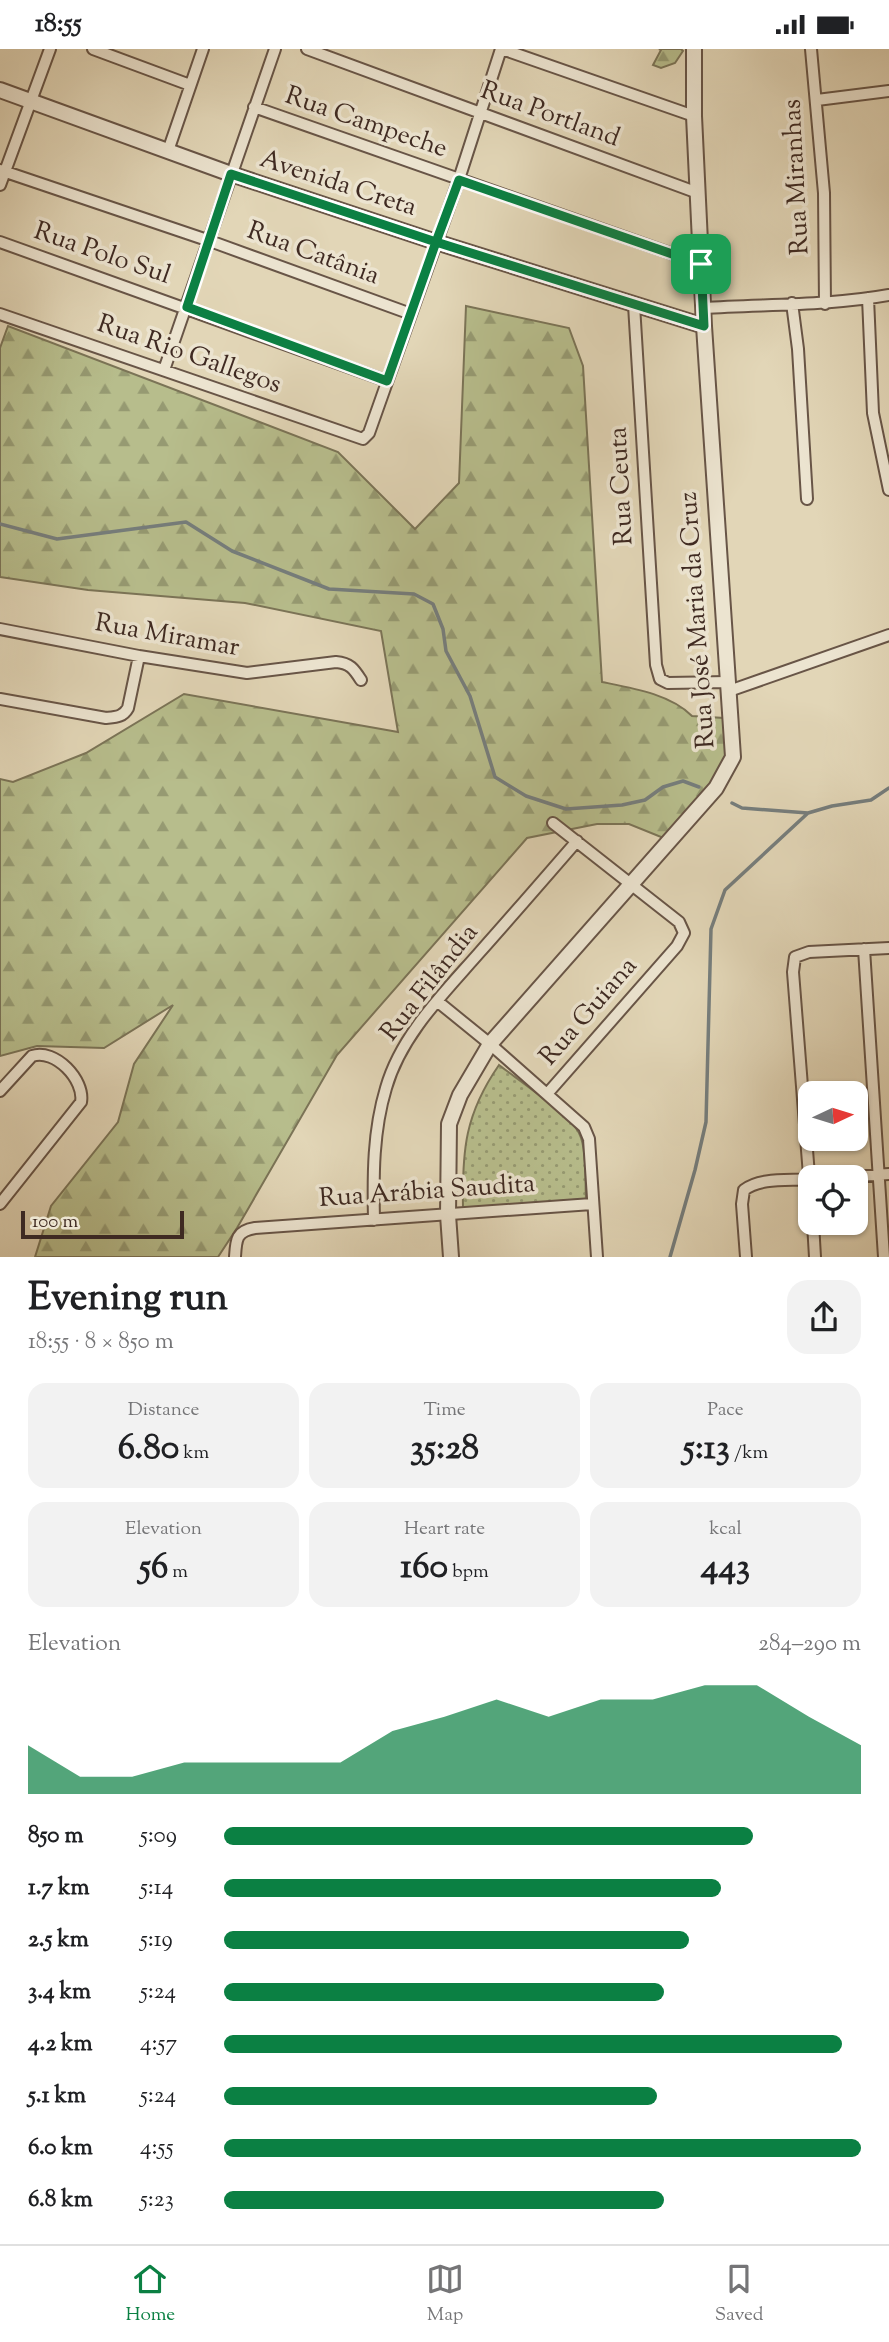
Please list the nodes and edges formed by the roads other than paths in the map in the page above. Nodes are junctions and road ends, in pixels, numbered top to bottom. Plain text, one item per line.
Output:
1 (50, 49) edge
2 (93, 49) edge
3 (203, 49) edge
4 (275, 49) edge
5 (307, 49) edge
6 (502, 49) edge
7 (694, 49) edge
8 (811, 49) edge
9 (190, 85) junction
10 (0, 90) edge
11 (889, 91) edge
12 (817, 100) junction
13 (30, 101) junction
14 (254, 107) junction
15 (481, 114) junction
16 (694, 116) junction
17 (168, 151) junction
18 (2, 171) edge
19 (231, 174) junction
20 (459, 180) junction
21 (0, 185) edge
22 (698, 193) junction
23 (210, 241) junction
24 (0, 242) edge
25 (436, 242) junction
26 (701, 264) junction
27 (889, 295) edge
28 (868, 298) junction
29 (792, 303) junction
30 (825, 304) junction
31 (634, 305) junction
32 (187, 307) junction
33 (703, 308) junction
34 (0, 314) edge
35 (411, 314) junction
36 (704, 326) junction
37 (164, 370) junction
38 (387, 381) junction
39 (888, 490) edge
40 (807, 499) dead end
41 (0, 629) edge
42 (889, 635) edge
43 (139, 656) junction
44 (362, 680) dead end
45 (729, 686) junction
46 (0, 699) edge
47 (554, 823) dead end
48 (577, 841) junction
49 (633, 884) junction
50 (889, 948) edge
51 (863, 950) junction
52 (437, 1001) junction
53 (490, 1044) junction
54 (0, 1091) edge
55 (547, 1094) junction
56 (809, 1165) edge
57 (884, 1174) edge
58 (798, 1180) edge
59 (0, 1204) edge
60 (592, 1204) junction
61 (448, 1215) junction
62 (374, 1220) junction
63 (814, 1235) edge
64 (235, 1257) edge
65 (451, 1257) edge
66 (597, 1257) edge
67 (746, 1257) edge
68 (815, 1257) edge
69 (884, 1257) edge

1 - 13 street
2 - 9 street
3 - 9 street
4 - 14 street
5 - 15 street, Rua Portland
6 - 15 street
6 - 16 street
7 - 16 street, Rua José Maria da Cruz
8 - 12 street, Rua Miranhas
9 - 17 street
10 - 13 street, Avenida Creta
11 - 12 street
12 - 30 street, Rua Miranhas
13 - 17 street, Avenida Creta
13 - 18 street
14 - 19 street
14 - 20 street, Rua Campeche
15 - 20 street
15 - 22 street, Rua Portland
16 - 22 street, Rua José Maria da Cruz
17 - 19 street, Avenida Creta
18 - 21 street
18 - 23 street, Rua Catânia
19 - 23 street
19 - 25 street, Avenida Creta
20 - 25 street
20 - 26 street, Rua Campeche
22 - 26 street, Rua José Maria da Cruz
23 - 32 street
23 - 35 street, Rua Catânia
24 - 32 street, Rua Polo Sul
25 - 31 street, Avenida Creta
25 - 35 street
26 - 33 street, Rua José Maria da Cruz
27 - 28 street
28 - 30 street
28 - 39 street
29 - 30 street
29 - 33 street
29 - 40 street
31 - 36 street, Avenida Creta
31 - 45 street, Rua Ceuta
32 - 37 street
32 - 38 street, Rua Polo Sul
33 - 36 street, Rua José Maria da Cruz
34 - 37 street, Rua Rio Gallegos
35 - 38 street
36 - 45 street, Rua José Maria da Cruz
37 - 38 street, Rua Rio Gallegos
41 - 43 street, Rua Miramar
42 - 45 street
43 - 44 street, Rua Miramar
43 - 46 street
45 - 49 street, Rua José Maria da Cruz
47 - 48 street
48 - 49 street
48 - 52 street, Rua Filândia
49 - 53 street, Rua José Maria da Cruz
49 - 55 street, Rua Guiana
50 - 51 street
51 - 56 street
51 - 57 street
52 - 53 street
52 - 62 street, Rua Filândia
53 - 55 street
53 - 61 street, Rua José Maria da Cruz
54 - 59 street
55 - 60 street
57 - 69 street
58 - 67 street
60 - 61 street, Rua Arábia Saudita
60 - 66 street
61 - 62 street, Rua Arábia Saudita
61 - 65 street, Rua José Maria da Cruz
62 - 64 street, Rua Arábia Saudita
63 - 68 street

